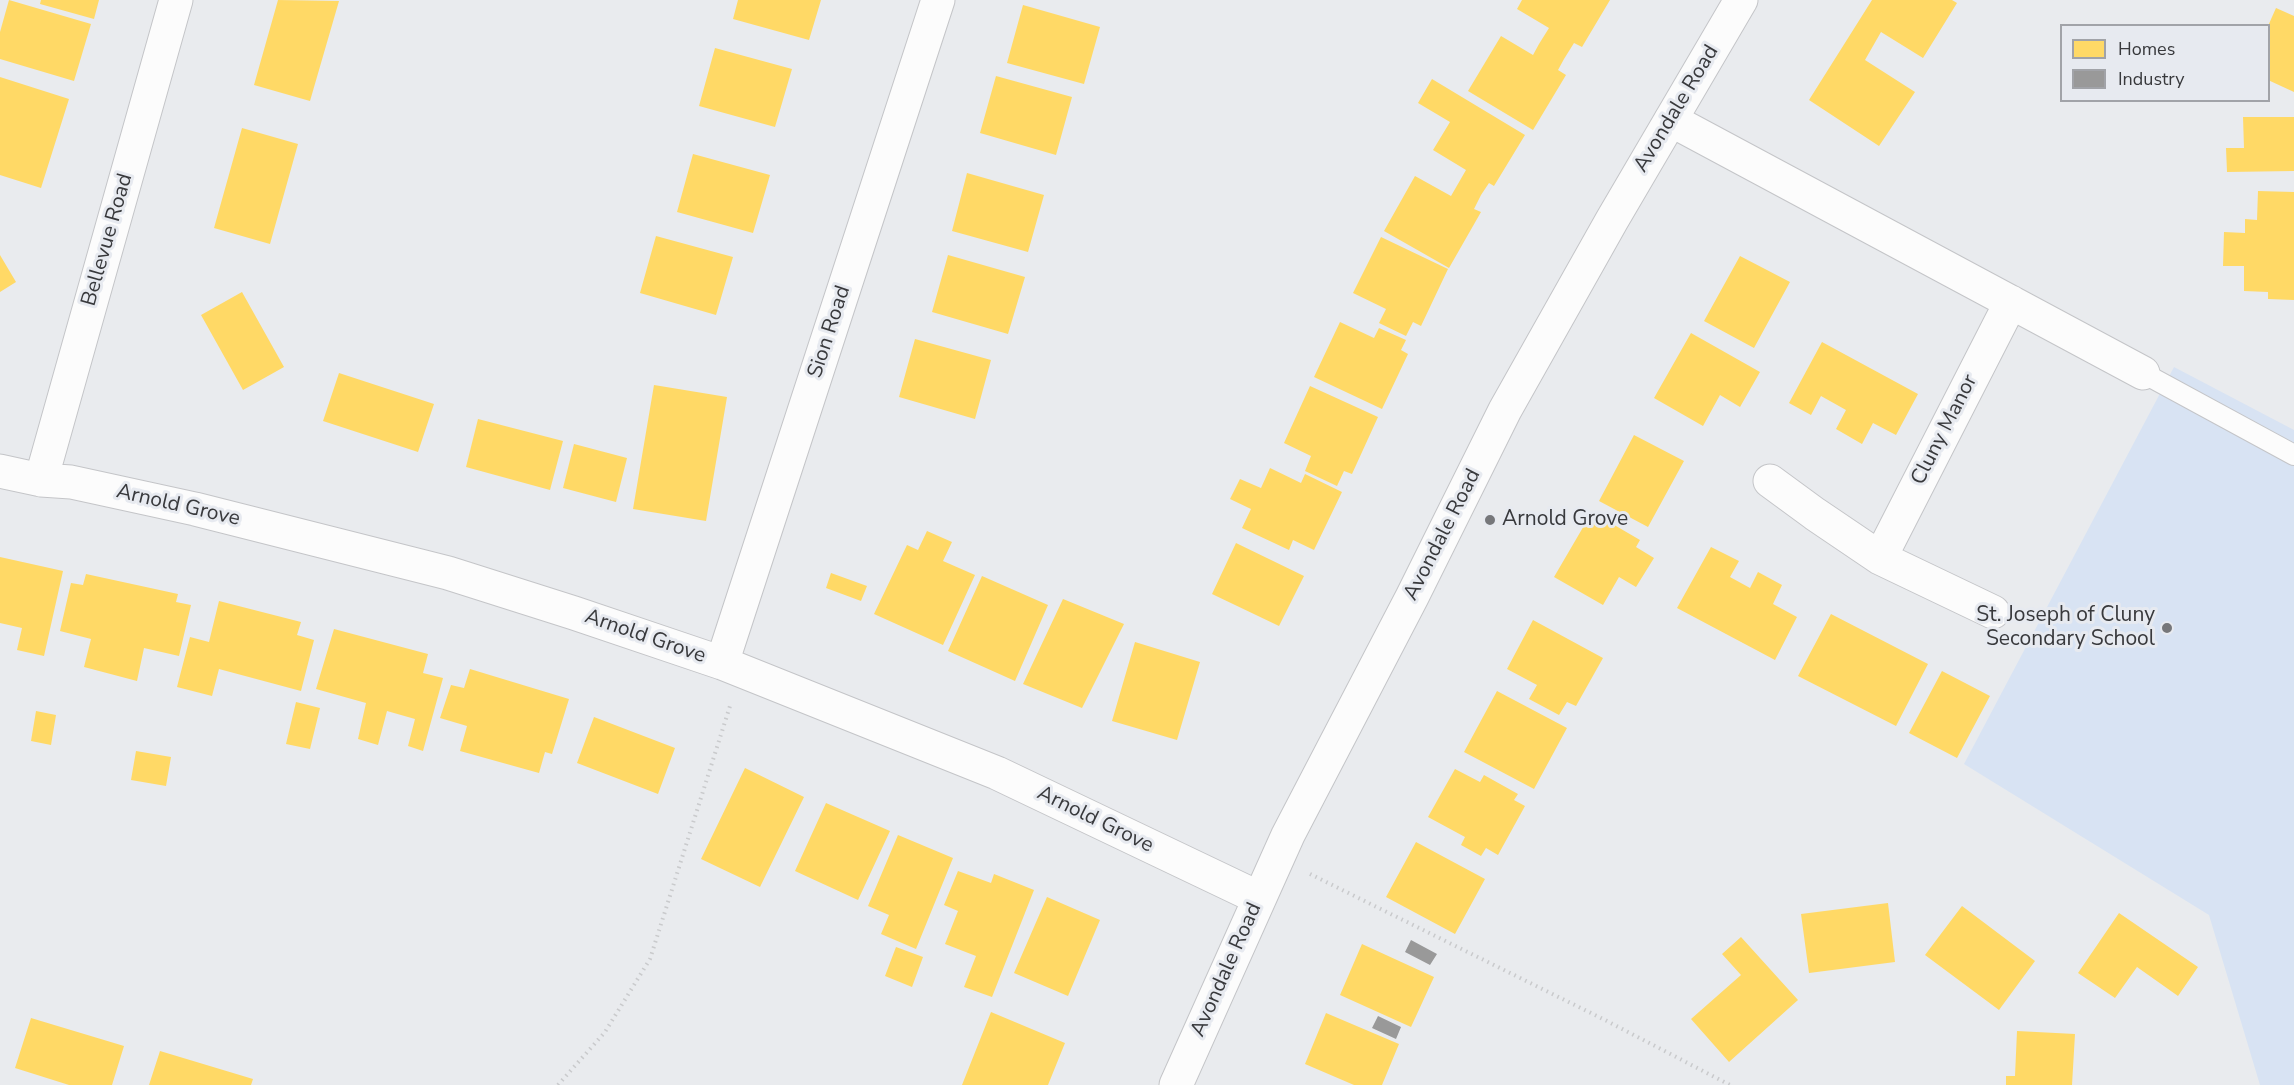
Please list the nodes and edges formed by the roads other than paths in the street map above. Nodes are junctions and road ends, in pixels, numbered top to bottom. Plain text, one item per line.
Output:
1 (176, 0) edge
2 (938, 0) edge
3 (1741, 0) edge
4 (1671, 120) junction
5 (2011, 302) junction
6 (2143, 373) joint
7 (2294, 455) edge
8 (0, 471) edge
9 (40, 480) junction
10 (1770, 481) dead end
11 (1880, 558) junction
12 (1993, 612) dead end
13 (722, 663) junction
14 (1259, 898) junction
15 (1176, 1085) edge

1 - 9 street, Bellevue Road
2 - 13 street, Sion Road
3 - 4 street, Avondale Road
4 - 5 street
4 - 14 street, Avondale Road
5 - 6 street
5 - 11 street, Cluny Manor
6 - 7 lane
8 - 9 street, Arnold Grove
9 - 13 street, Arnold Grove
10 - 11 street
11 - 12 street
13 - 14 street, Arnold Grove
14 - 15 street, Avondale Road

